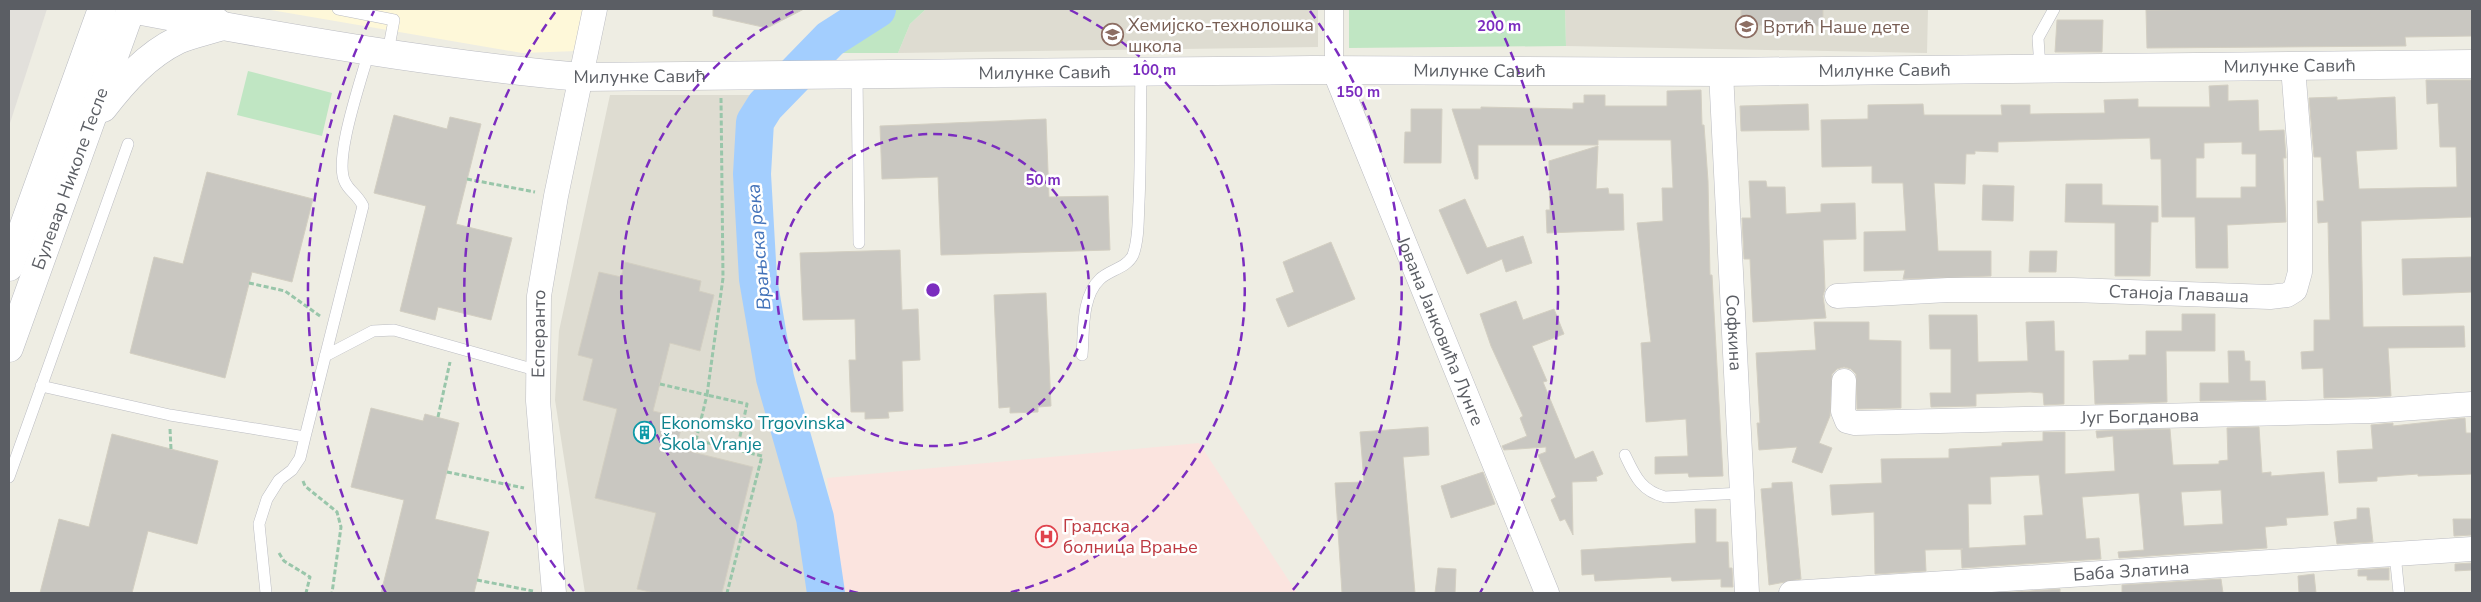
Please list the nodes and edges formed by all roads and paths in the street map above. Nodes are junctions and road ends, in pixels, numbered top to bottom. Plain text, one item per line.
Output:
1 (102, 9) edge
2 (131, 9) edge
3 (200, 9) edge
4 (338, 9) edge
5 (595, 9) edge
6 (1334, 9) edge
7 (2054, 9) edge
8 (222, 26) junction
9 (379, 51) junction
10 (2472, 64) edge
11 (2292, 67) junction
12 (2040, 68) junction
13 (1334, 70) junction
14 (1721, 72) junction
15 (1141, 73) junction
16 (857, 76) junction
17 (581, 77) junction
18 (721, 95) dead end
19 (90, 125) junction
20 (128, 144) dead end
21 (467, 179) dead end
22 (556, 196) junction
23 (859, 243) dead end
24 (9, 267) edge
25 (249, 282) dead end
26 (1837, 296) dead end
27 (333, 325) junction
28 (453, 347) junction
29 (9, 348) edge
30 (1082, 355) dead end
31 (325, 356) junction
32 (539, 371) junction
33 (1844, 381) dead end
34 (660, 384) dead end
35 (41, 386) junction
36 (706, 395) junction
37 (2472, 404) edge
38 (438, 417) dead end
39 (305, 437) junction
40 (737, 450) junction
41 (1625, 455) dead end
42 (300, 458) junction
43 (447, 472) dead end
44 (9, 477) edge
45 (547, 493) junction
46 (1742, 493) junction
47 (276, 547) dead end
48 (2472, 549) edge
49 (2396, 554) junction
50 (478, 580) dead end
51 (527, 591) edge
52 (545, 592) edge
53 (266, 593) edge
54 (306, 593) edge
55 (332, 593) edge
56 (728, 593) edge
57 (1547, 593) edge
58 (1747, 593) edge
59 (1790, 593) edge
60 (2400, 593) edge

1 - 24 street, Булевар Николе Тесле
2 - 8 street, Милунке Савић
2 - 19 street, Булевар Николе Тесле
3 - 8 street
4 - 9 lane
5 - 17 street, Есперанто
6 - 13 street
7 - 12 lane
8 - 9 street, Милунке Савић
8 - 19 street
9 - 17 street, Милунке Савић
9 - 27 lane
10 - 11 street, Милунке Савић
11 - 12 street, Милунке Савић
11 - 26 street, Станоја Главаша
12 - 14 street, Милунке Савић
13 - 14 street, Милунке Савић
13 - 15 street, Милунке Савић
13 - 57 street, Јована Јанковића Лунге
14 - 46 street, Софкина
15 - 16 street, Милунке Савић
15 - 30 lane
16 - 17 street, Милунке Савић
16 - 23 lane
17 - 22 street, Есперанто
18 - 36 path
19 - 29 street, Булевар Николе Тесле
20 - 35 lane
21 - 22 path
22 - 32 street, Есперанто
25 - 27 path
27 - 31 lane
28 - 31 lane
28 - 32 lane
28 - 38 path
31 - 39 lane
32 - 45 street, Есперанто
33 - 37 street, Југ Богданова
34 - 36 path
35 - 39 lane
35 - 44 lane
36 - 40 path
36 - 40 path
39 - 42 lane
40 - 56 path
41 - 46 lane
42 - 53 lane
42 - 55 path
43 - 45 path
45 - 52 street, Есперанто
46 - 58 street, Софкина
47 - 54 path
48 - 49 street, Баба Златина
49 - 59 street, Баба Златина
49 - 60 lane
50 - 51 path
51 - 52 path

